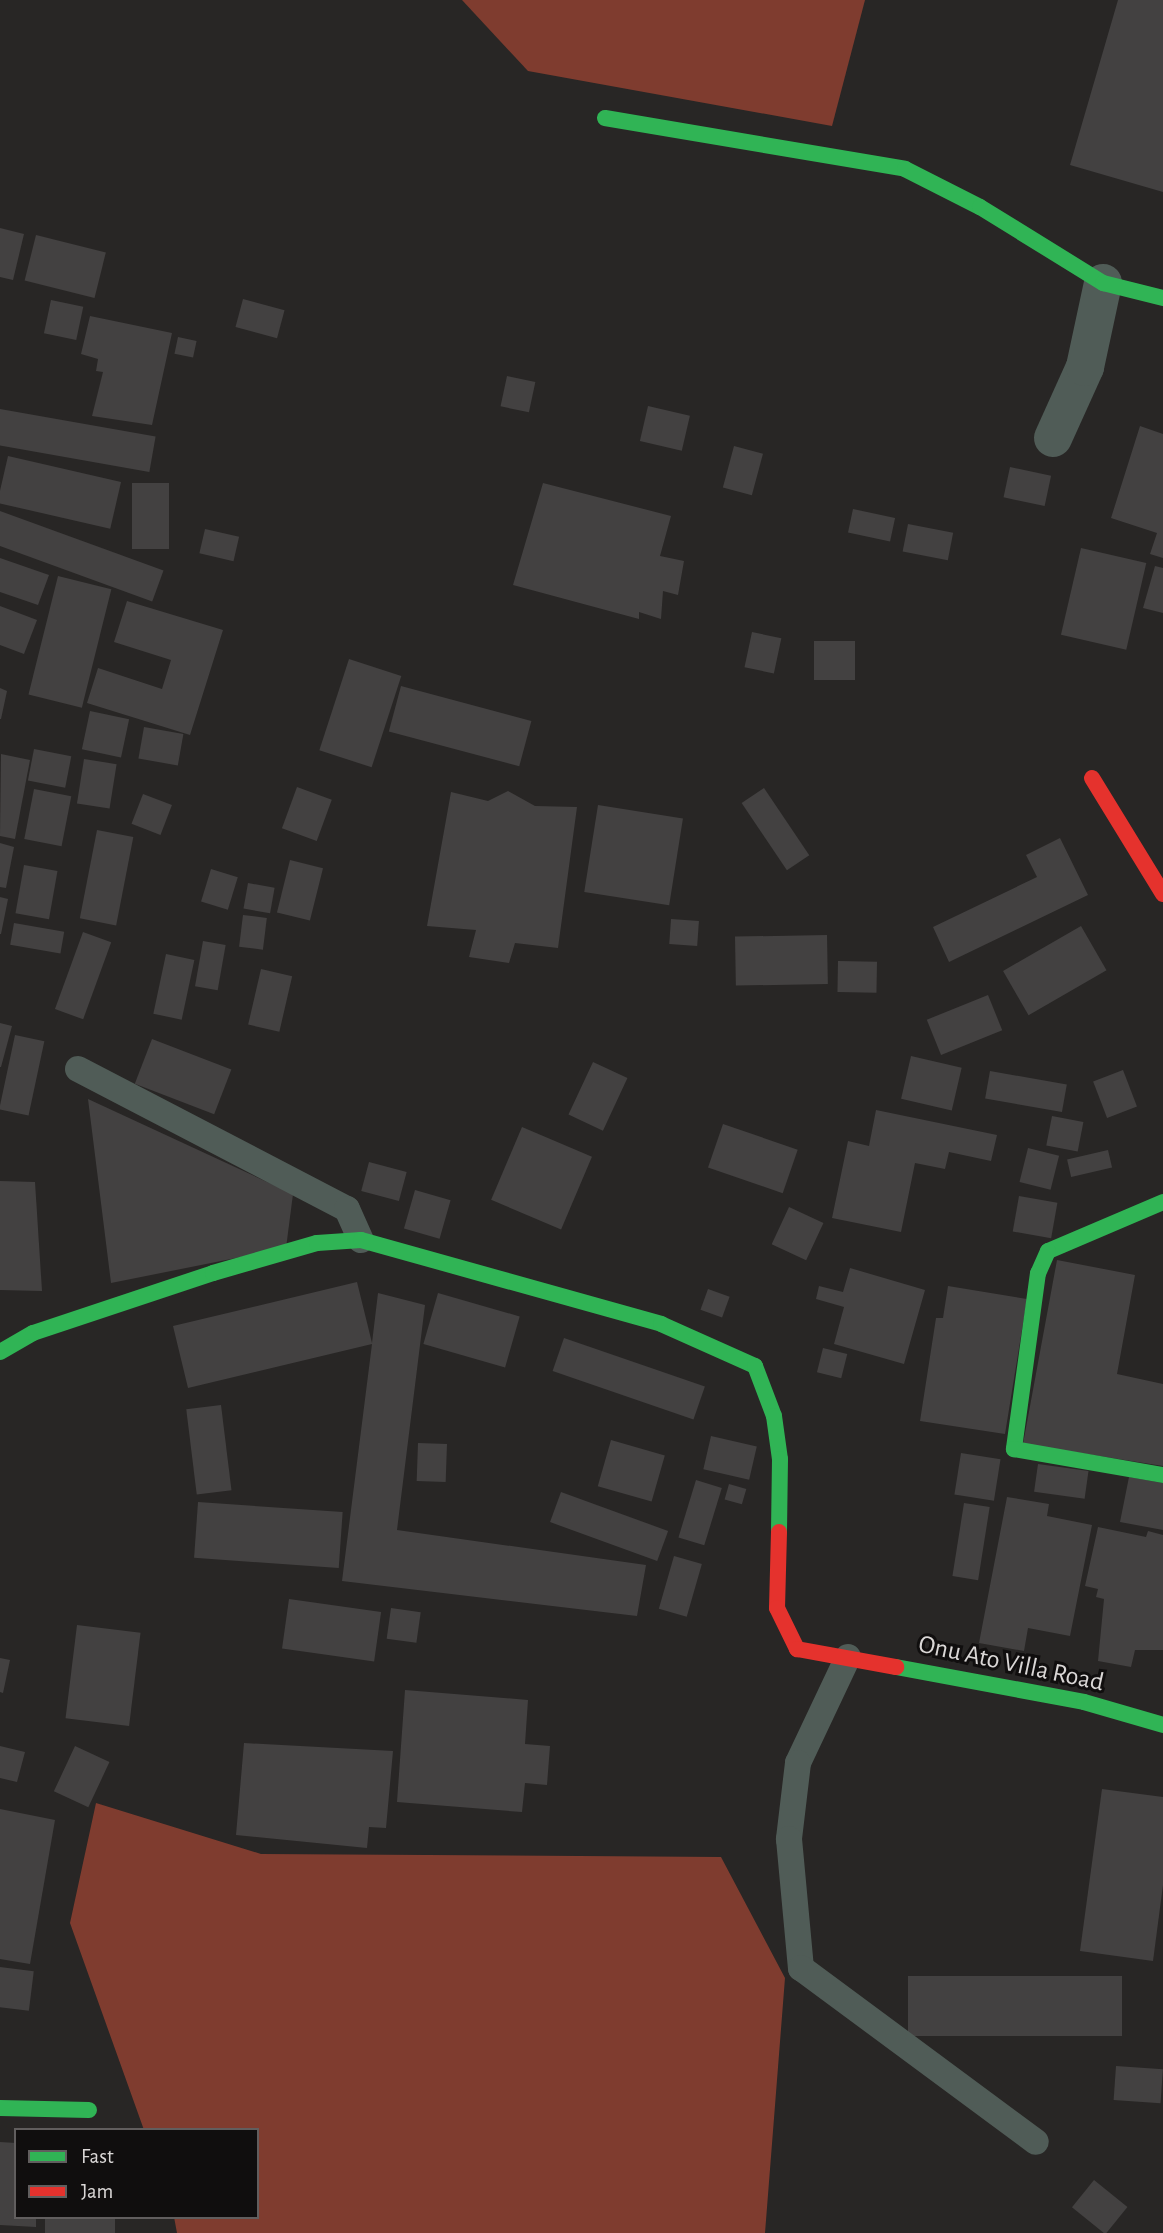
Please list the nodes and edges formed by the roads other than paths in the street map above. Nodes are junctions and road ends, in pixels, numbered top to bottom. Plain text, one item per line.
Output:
1 (606, 118) dead end
2 (1103, 284) junction
3 (1163, 298) edge
4 (1053, 438) dead end
5 (1092, 778) dead end
6 (1163, 894) edge
7 (78, 1069) dead end
8 (1163, 1202) edge
9 (361, 1240) junction
10 (0, 1352) edge
11 (1163, 1475) edge
12 (848, 1657) junction
13 (1163, 1725) edge
14 (0, 2108) edge
15 (89, 2110) dead end
16 (1036, 2142) dead end

1 - 2 street
2 - 3 street
2 - 4 street
5 - 6 street
7 - 9 lane
8 - 11 street
9 - 10 street, Onu Ato Villa Road
9 - 12 street, Onu Ato Villa Road
12 - 13 street, Onu Ato Villa Road
12 - 16 lane
14 - 15 street

